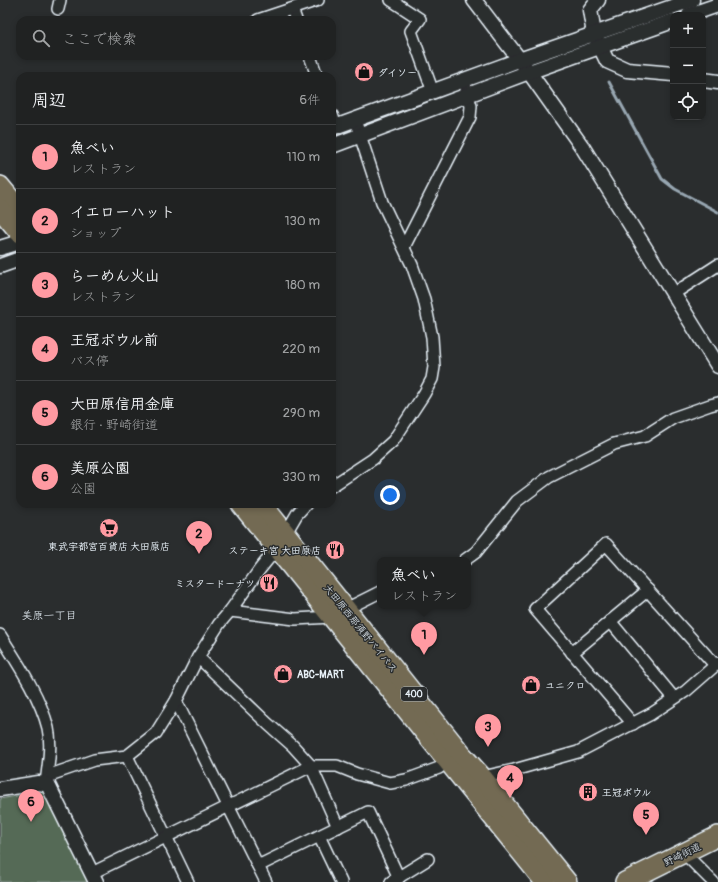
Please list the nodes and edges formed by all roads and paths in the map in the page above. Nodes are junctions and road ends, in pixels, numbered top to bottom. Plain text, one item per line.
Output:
1 (318, 0) edge
2 (391, 0) edge
3 (474, 0) edge
4 (598, 0) edge
5 (692, 0) edge
6 (718, 5) edge
7 (292, 9) junction
8 (698, 12) edge
9 (270, 16) edge
10 (295, 16) edge
11 (670, 22) edge
12 (594, 34) junction
13 (600, 48) junction
14 (311, 60) edge
15 (519, 60) junction
16 (316, 72) edge
17 (529, 72) junction
18 (670, 74) edge
19 (706, 80) edge
20 (464, 81) junction
21 (718, 82) edge
22 (433, 92) junction
23 (469, 95) junction
24 (355, 120) junction
25 (336, 123) edge
26 (361, 136) junction
27 (336, 145) edge
28 (0, 186) edge
29 (16, 205) edge
30 (0, 209) edge
31 (16, 228) edge
32 (16, 243) edge
33 (404, 247) junction
34 (0, 248) edge
35 (16, 260) edge
36 (0, 266) edge
37 (718, 266) edge
38 (673, 294) junction
39 (718, 366) edge
40 (718, 403) edge
41 (336, 483) edge
42 (244, 508) edge
43 (264, 508) edge
44 (303, 508) edge
45 (281, 541) junction
46 (469, 557) edge
47 (648, 590) junction
48 (377, 594) edge
49 (230, 611) junction
50 (339, 613) junction
51 (610, 621) junction
52 (0, 635) edge
53 (572, 653) junction
54 (198, 657) junction
55 (717, 664) edge
56 (674, 698) junction
57 (176, 701) junction
58 (633, 724) junction
59 (127, 756) junction
60 (448, 761) junction
61 (311, 766) junction
62 (482, 777) junction
63 (46, 784) junction
64 (0, 789) edge
65 (229, 806) junction
66 (338, 827) junction
67 (166, 836) junction
68 (319, 836) junction
69 (718, 836) edge
70 (684, 853) junction
71 (428, 859) dead end
72 (258, 866) junction
73 (94, 878) edge
74 (395, 880) edge
75 (188, 882) edge
76 (266, 882) edge
77 (341, 882) edge
78 (544, 882) edge
79 (567, 882) edge
80 (626, 882) edge
81 (714, 882) edge

1 - 7 street
2 - 22 street
3 - 15 street
4 - 12 street
5 - 12 street
6 - 8 street
7 - 9 street
7 - 10 street
11 - 13 street
12 - 13 street
12 - 15 street
13 - 17 street
13 - 18 street
14 - 16 street
15 - 17 street
15 - 20 street
17 - 23 street
17 - 38 street
19 - 21 street
20 - 22 street
20 - 23 street
22 - 24 street
23 - 26 street
23 - 33 street
24 - 25 street
24 - 26 street
26 - 27 street
26 - 33 street
28 - 29 highway
30 - 31 highway
32 - 34 street
33 - 41 street
35 - 36 street
37 - 38 street
38 - 39 street
40 - 46 street
42 - 45 highway, 大田原西那須野バイパス / 400
43 - 45 highway, 大田原西那須野バイパス / 400
44 - 45 street
45 - 49 street
45 - 50 highway, 大田原西那須野バイパス / 400
47 - 51 street
47 - 53 street
47 - 55 street
48 - 50 street
49 - 50 street
49 - 54 street
50 - 60 highway, 大田原西那須野バイパス / 400
50 - 62 highway, 大田原西那須野バイパス / 400
51 - 53 street
51 - 56 street
52 - 63 street
53 - 58 street
54 - 57 street
54 - 61 street
55 - 56 street
56 - 58 street
57 - 59 street
57 - 65 street
58 - 62 street
59 - 63 street
59 - 67 street
60 - 61 street
60 - 78 highway, 大田原西那須野バイパス / 400
61 - 65 street
61 - 66 street
62 - 79 highway, 大田原西那須野バイパス / 400
63 - 64 street
63 - 73 street
65 - 67 street
65 - 72 street
66 - 68 street
66 - 74 street
67 - 73 street
67 - 75 street
68 - 72 street
68 - 77 street
69 - 70 highway, 野崎街道
70 - 80 highway, 野崎街道
70 - 81 street
71 - 74 street
72 - 76 street

